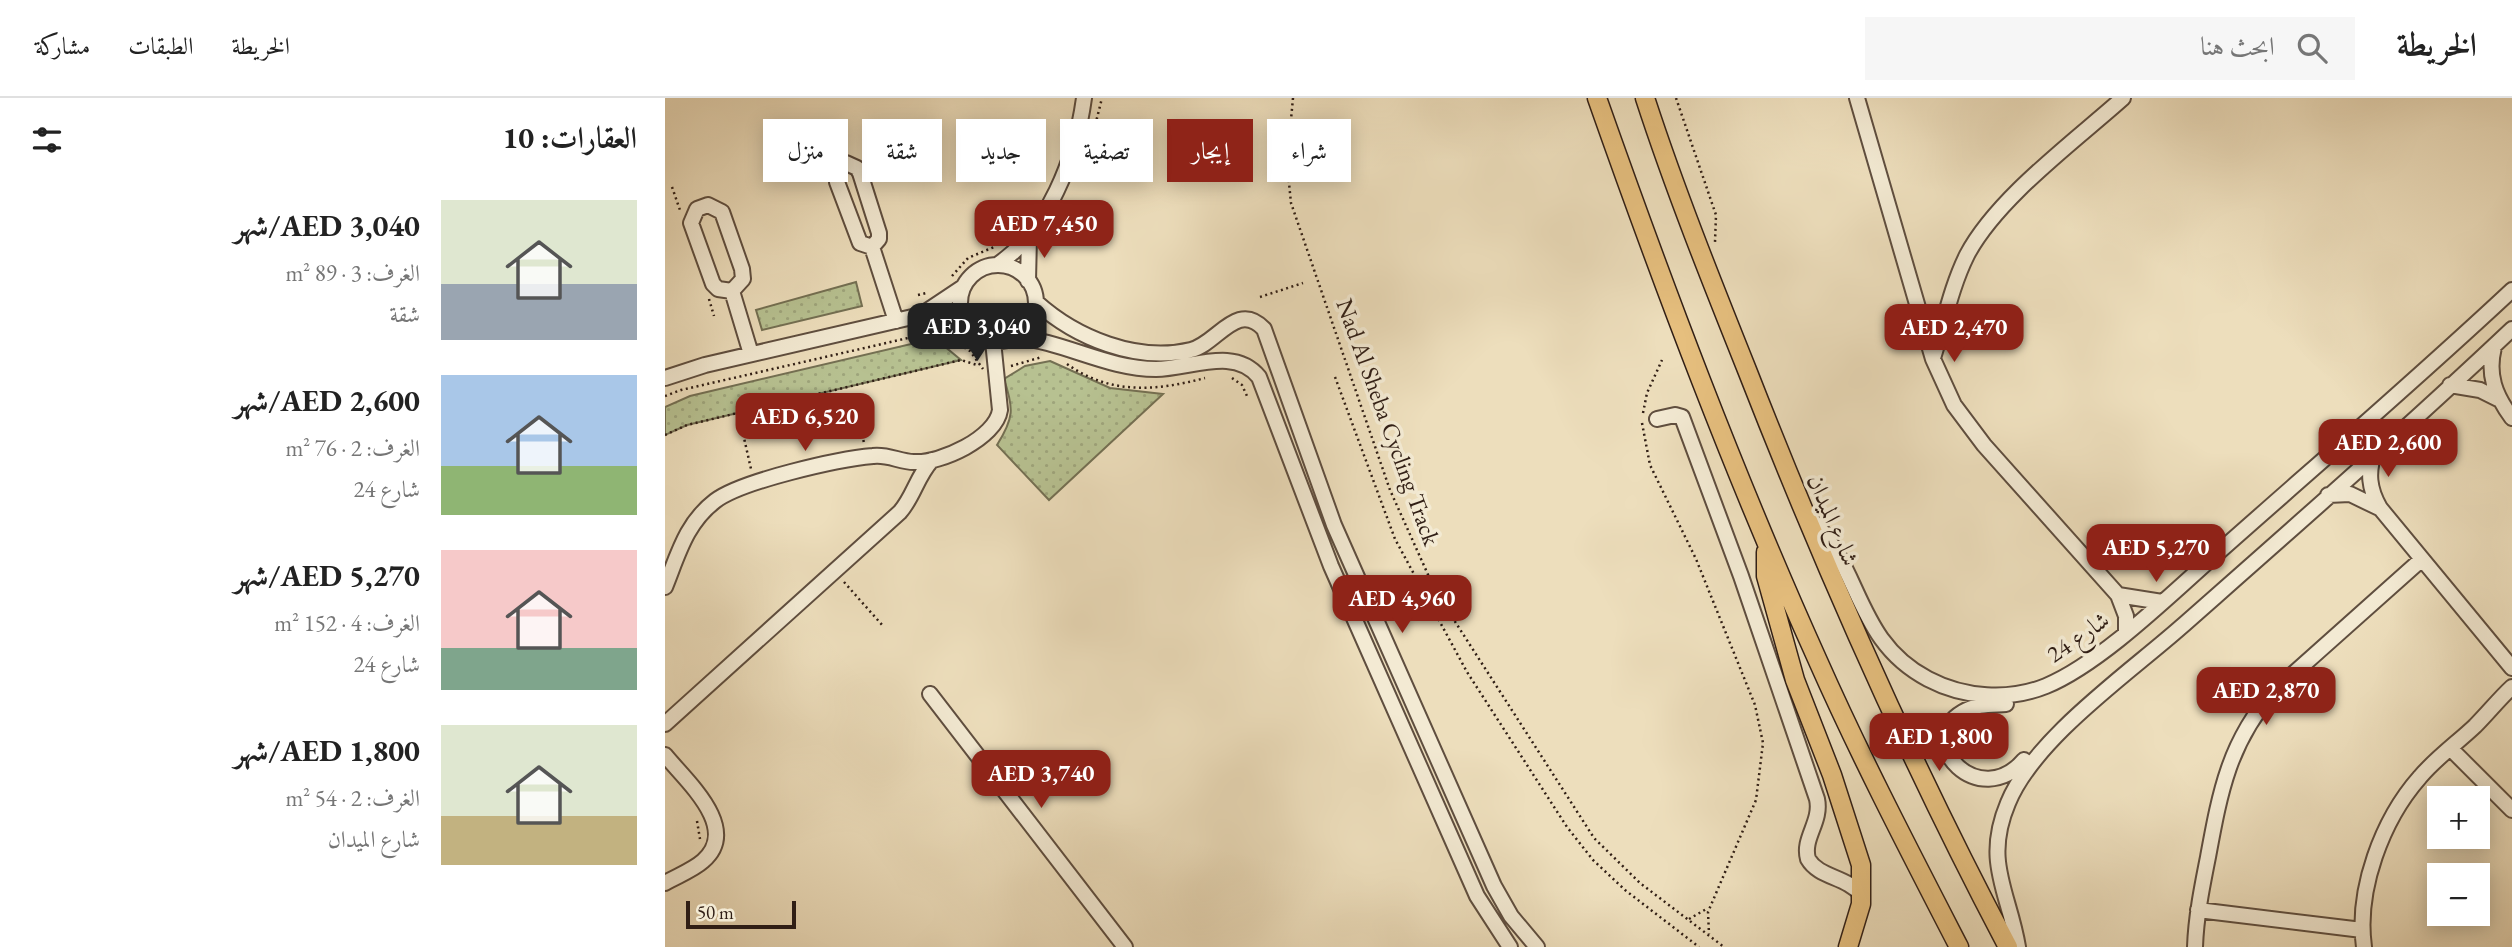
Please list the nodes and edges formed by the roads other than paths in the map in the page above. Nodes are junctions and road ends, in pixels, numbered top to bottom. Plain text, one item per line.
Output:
1 (1084, 98) edge
2 (1597, 98) edge
3 (1645, 98) edge
4 (1857, 98) edge
5 (2123, 98) edge
6 (1029, 237) junction
7 (873, 247) junction
8 (997, 265) junction
9 (1028, 281) junction
10 (963, 287) junction
11 (2512, 290) edge
12 (731, 291) junction
13 (1035, 302) junction
14 (921, 316) junction
15 (896, 321) junction
16 (1065, 325) junction
17 (968, 327) junction
18 (2512, 330) edge
19 (1014, 337) junction
20 (993, 341) junction
21 (1211, 342) junction
22 (1117, 347) junction
23 (2494, 347) junction
24 (751, 354) junction
25 (1933, 359) junction
26 (1112, 368) junction
27 (665, 378) edge
28 (2450, 386) junction
29 (2498, 399) junction
30 (2512, 418) edge
31 (1657, 419) dead end
32 (2375, 451) junction
33 (900, 460) junction
34 (932, 460) junction
35 (914, 484) junction
36 (2328, 495) junction
37 (2380, 509) junction
38 (1802, 511) junction
39 (1767, 545) junction
40 (2423, 559) junction
41 (665, 587) edge
42 (2118, 595) junction
43 (2162, 602) junction
44 (2126, 632) junction
45 (2512, 668) edge
46 (2512, 687) edge
47 (2024, 692) junction
48 (930, 694) dead end
49 (2512, 699) edge
50 (2486, 715) junction
51 (665, 724) edge
52 (2055, 735) junction
53 (2455, 745) junction
54 (665, 755) edge
55 (2512, 810) edge
56 (1860, 860) junction
57 (1835, 876) junction
58 (665, 883) edge
59 (1862, 895) junction
60 (2198, 910) junction
61 (2362, 930) junction
62 (1125, 947) edge
63 (1510, 947) edge
64 (1537, 947) edge
65 (1847, 947) edge
66 (1958, 947) edge
67 (2008, 947) edge
68 (2018, 947) edge
69 (2195, 947) edge
70 (2364, 947) edge

1 - 6 street
2 - 39 main road
3 - 38 main road, شارع الميدان
4 - 25 street
5 - 25 street
6 - 8 street
6 - 9 street
7 - 7 street
7 - 15 street
8 - 9 street
8 - 10 street
9 - 13 street
10 - 14 street
10 - 17 street
11 - 43 street, شارع 24
12 - 12 street
12 - 24 street
13 - 16 street
13 - 19 street
14 - 15 street
14 - 17 street
15 - 24 street
16 - 21 street
16 - 22 street
17 - 20 street
18 - 23 street
19 - 20 street
19 - 26 street
20 - 34 street
21 - 22 street
21 - 64 street
22 - 26 street
23 - 28 street
23 - 29 street
24 - 27 street
25 - 42 street
26 - 63 street
28 - 29 street
28 - 32 street
29 - 30 street
31 - 57 street
32 - 36 street
32 - 37 street
33 - 34 street
33 - 35 street
33 - 41 street
34 - 35 street
35 - 51 street
36 - 37 street
36 - 52 street
37 - 40 street
38 - 47 street, شارع 24
38 - 67 main road, شارع الميدان
39 - 56 main road
39 - 66 main road
40 - 45 street
40 - 60 street
42 - 43 street
42 - 44 street
43 - 44 street, شارع 24
44 - 47 street, شارع 24
46 - 50 street
47 - 52 street
48 - 62 street
49 - 50 street
50 - 53 street
52 - 68 street
53 - 55 street
53 - 61 street
54 - 58 street
56 - 57 street
56 - 59 main road
57 - 59 street
59 - 65 main road
60 - 61 street
60 - 69 street
61 - 70 street

